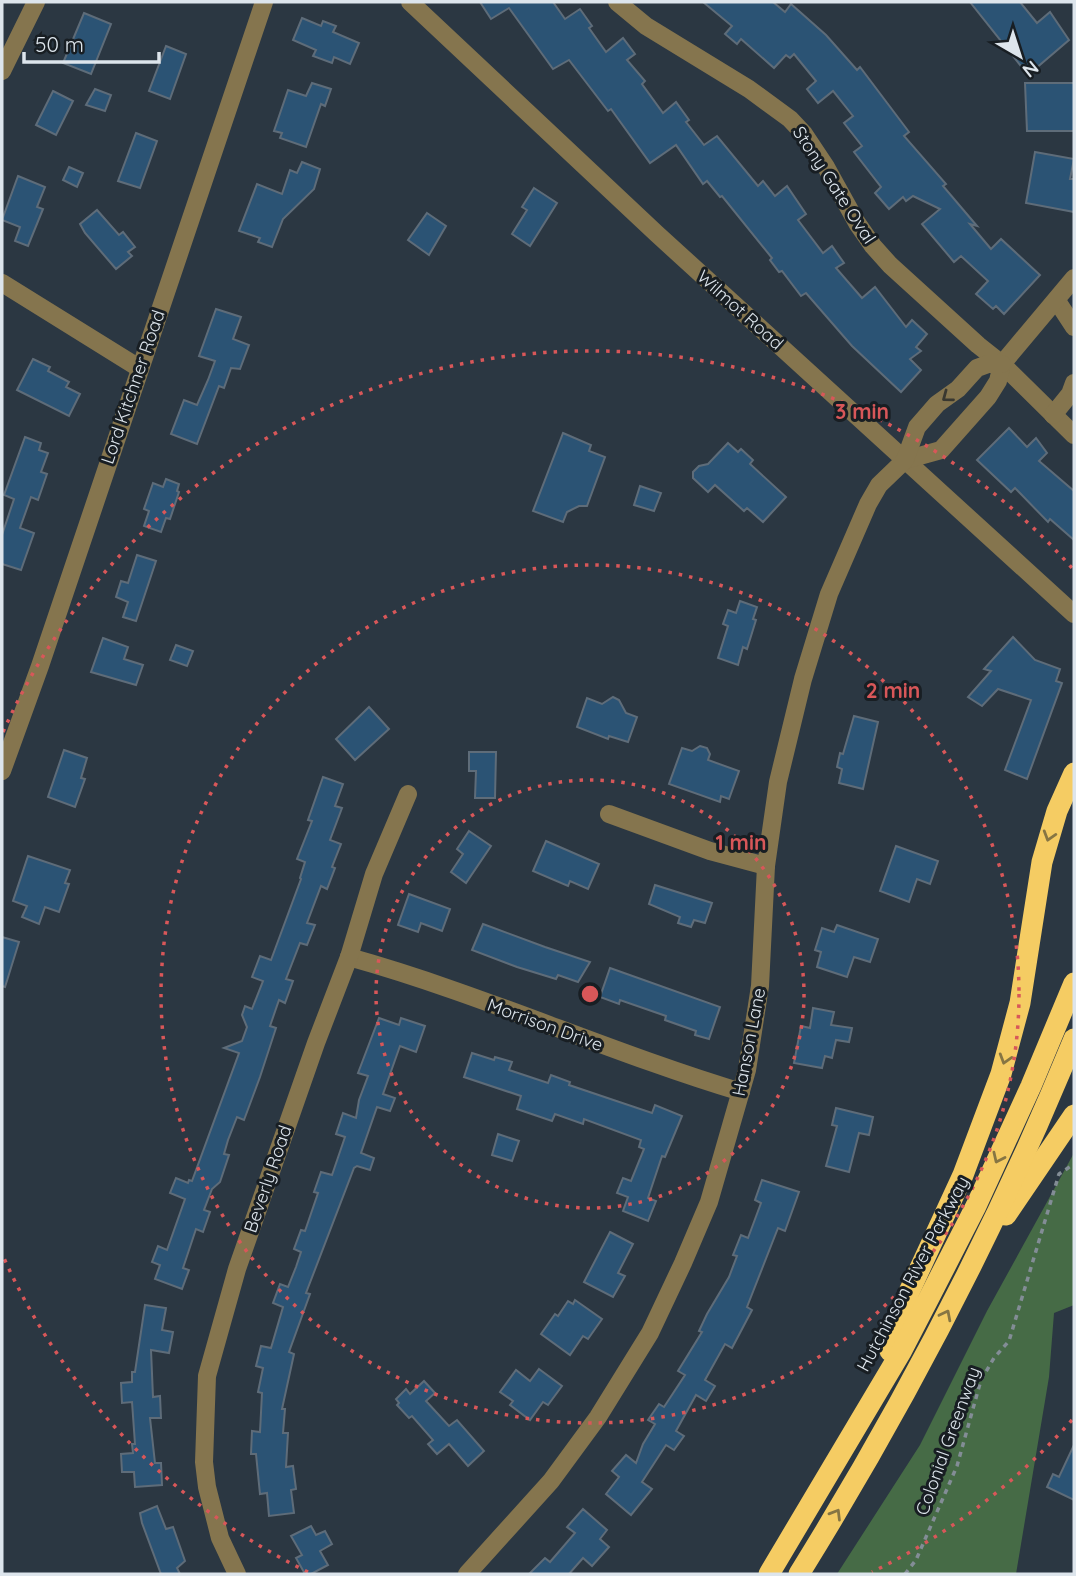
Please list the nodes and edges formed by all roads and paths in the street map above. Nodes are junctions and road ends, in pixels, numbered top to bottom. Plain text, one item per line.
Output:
1 (36, 2) edge
2 (264, 2) edge
3 (410, 2) edge
4 (617, 2) edge
5 (2, 71) edge
6 (1074, 278) edge
7 (2, 283) edge
8 (1057, 301) junction
9 (1074, 327) edge
10 (1002, 364) junction
11 (139, 368) junction
12 (1074, 383) edge
13 (1053, 415) junction
14 (1074, 435) edge
15 (905, 460) junction
16 (1074, 614) edge
17 (2, 772) edge
18 (1074, 773) edge
19 (408, 794) dead end
20 (609, 814) dead end
21 (766, 866) junction
22 (349, 957) junction
23 (1074, 983) edge
24 (1074, 1040) edge
25 (741, 1092) junction
26 (1074, 1115) edge
27 (1074, 1164) edge
28 (966, 1275) junction
29 (877, 1391) junction
30 (237, 1574) edge
31 (467, 1574) edge
32 (769, 1574) edge
33 (799, 1574) edge
34 (905, 1574) edge

1 - 5 street
2 - 11 street, Lord Kitchner Road
3 - 15 street, Wilmot Road
4 - 10 street, Stony Gate Oval
6 - 8 street
7 - 11 street
8 - 9 street
8 - 10 street
10 - 13 street, Stony Gate Oval
10 - 15 street
10 -> 15 street
11 - 17 street, Lord Kitchner Road
12 - 13 street
13 - 14 street, Stony Gate Oval
15 - 16 street, Wilmot Road
15 - 21 street, Hanson Lane
18 -> 29 highway
19 - 22 street, Beverly Road
20 - 21 street
21 - 25 street, Hanson Lane
22 - 25 street, Morrison Drive
22 - 30 street, Beverly Road
23 -> 29 highway, Hutchinson River Parkway
24 - 28 highway
25 - 31 street, Hanson Lane
26 - 28 highway
27 - 34 path, Colonial Greenway
33 -> 28 highway
29 - 32 highway, Hutchinson River Parkway

